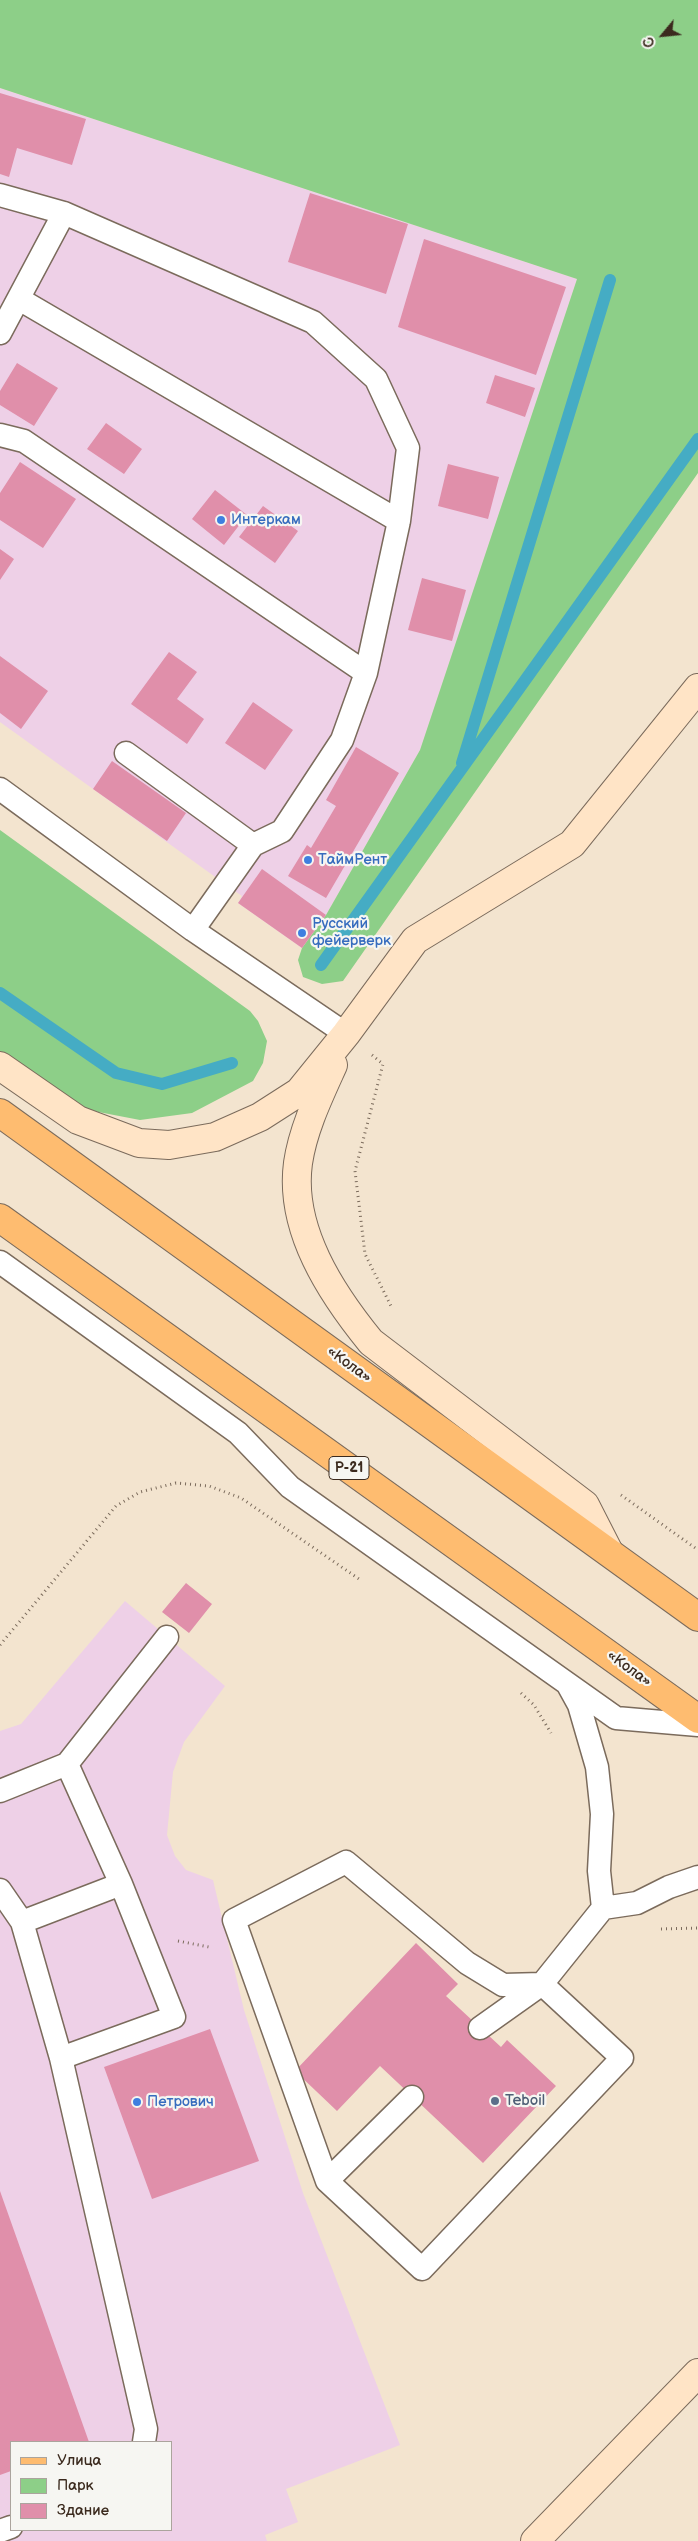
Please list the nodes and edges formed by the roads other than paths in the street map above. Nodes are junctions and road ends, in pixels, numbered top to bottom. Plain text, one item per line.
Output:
1 (0, 195) edge
2 (64, 213) junction
3 (20, 299) junction
4 (0, 334) edge
5 (0, 435) edge
6 (399, 521) junction
7 (366, 673) junction
8 (698, 688) edge
9 (126, 753) dead end
10 (0, 789) edge
11 (253, 845) junction
12 (193, 930) junction
13 (346, 1034) junction
14 (0, 1066) edge
15 (0, 1114) edge
16 (0, 1218) edge
17 (0, 1262) edge
18 (609, 1552) junction
19 (698, 1617) edge
20 (167, 1637) dead end
21 (568, 1684) junction
22 (698, 1718) edge
23 (698, 1725) edge
24 (67, 1764) junction
25 (0, 1792) edge
26 (698, 1877) edge
27 (121, 1884) junction
28 (0, 1890) edge
29 (603, 1908) junction
30 (22, 1922) junction
31 (542, 1984) junction
32 (480, 2028) dead end
33 (61, 2058) junction
34 (412, 2097) dead end
35 (327, 2181) junction
36 (698, 2372) edge
37 (144, 2441) edge
38 (535, 2541) edge

1 - 2 lane
2 - 3 lane
2 - 6 lane
3 - 4 lane
3 - 6 lane
5 - 7 lane
6 - 7 lane
7 - 11 lane
8 - 13 street
9 - 11 lane
10 - 12 lane
11 - 12 lane
12 - 13 lane
13 - 14 street
13 - 18 street
15 - 18 main road, «Кола»
16 - 22 main road, «Кола» / Р-21
17 - 21 lane
18 - 19 main road, «Кола»
20 - 24 lane
21 - 23 lane
21 - 29 lane
24 - 25 lane
24 - 27 lane
26 - 29 lane
27 - 30 lane
27 - 33 lane
28 - 30 lane
29 - 31 lane
30 - 33 lane
31 - 32 lane
31 - 35 lane
31 - 35 lane
33 - 37 lane
34 - 35 lane
36 - 38 street

